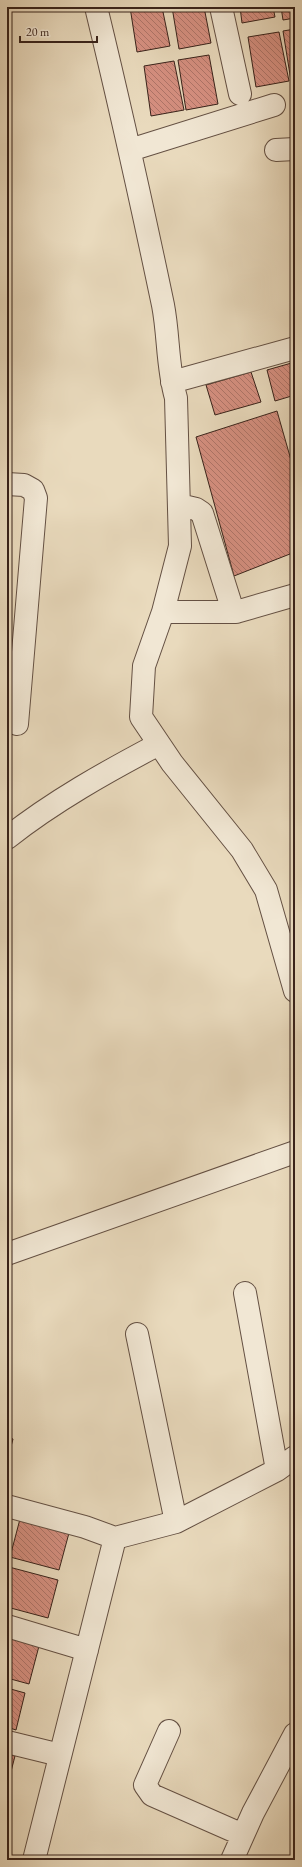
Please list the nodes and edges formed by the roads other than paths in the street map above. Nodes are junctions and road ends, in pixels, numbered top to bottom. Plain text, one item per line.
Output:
1 (96, 7) edge
2 (221, 7) edge
3 (240, 94) dead end
4 (274, 105) dead end
5 (130, 150) junction
6 (295, 348) edge
7 (172, 382) junction
8 (7, 484) edge
9 (179, 505) junction
10 (295, 595) edge
11 (163, 612) junction
12 (236, 612) junction
13 (17, 724) dead end
14 (160, 744) junction
15 (7, 838) edge
16 (291, 965) edge
17 (295, 991) edge
18 (295, 1152) edge
19 (7, 1254) edge
20 (245, 1293) dead end
21 (137, 1334) dead end
22 (295, 1457) edge
23 (277, 1470) junction
24 (7, 1506) edge
25 (176, 1522) junction
26 (115, 1538) junction
27 (7, 1626) edge
28 (87, 1650) junction
29 (169, 1731) dead end
30 (295, 1734) edge
31 (7, 1742) edge
32 (60, 1755) junction
33 (243, 1835) junction
34 (37, 1859) edge
35 (232, 1860) edge

1 - 5 street
2 - 3 street
4 - 5 street
5 - 7 street
6 - 7 street
7 - 9 street
8 - 13 street
9 - 11 street
9 - 12 street
10 - 12 street
11 - 12 street
11 - 14 street
14 - 15 street
14 - 16 street
16 - 17 street
18 - 19 street
20 - 23 street
21 - 25 street
22 - 23 street
23 - 25 street
24 - 26 street
25 - 26 street
26 - 28 street
27 - 28 street
28 - 32 street
29 - 33 street
30 - 33 street
31 - 32 street
32 - 34 street
33 - 35 street

